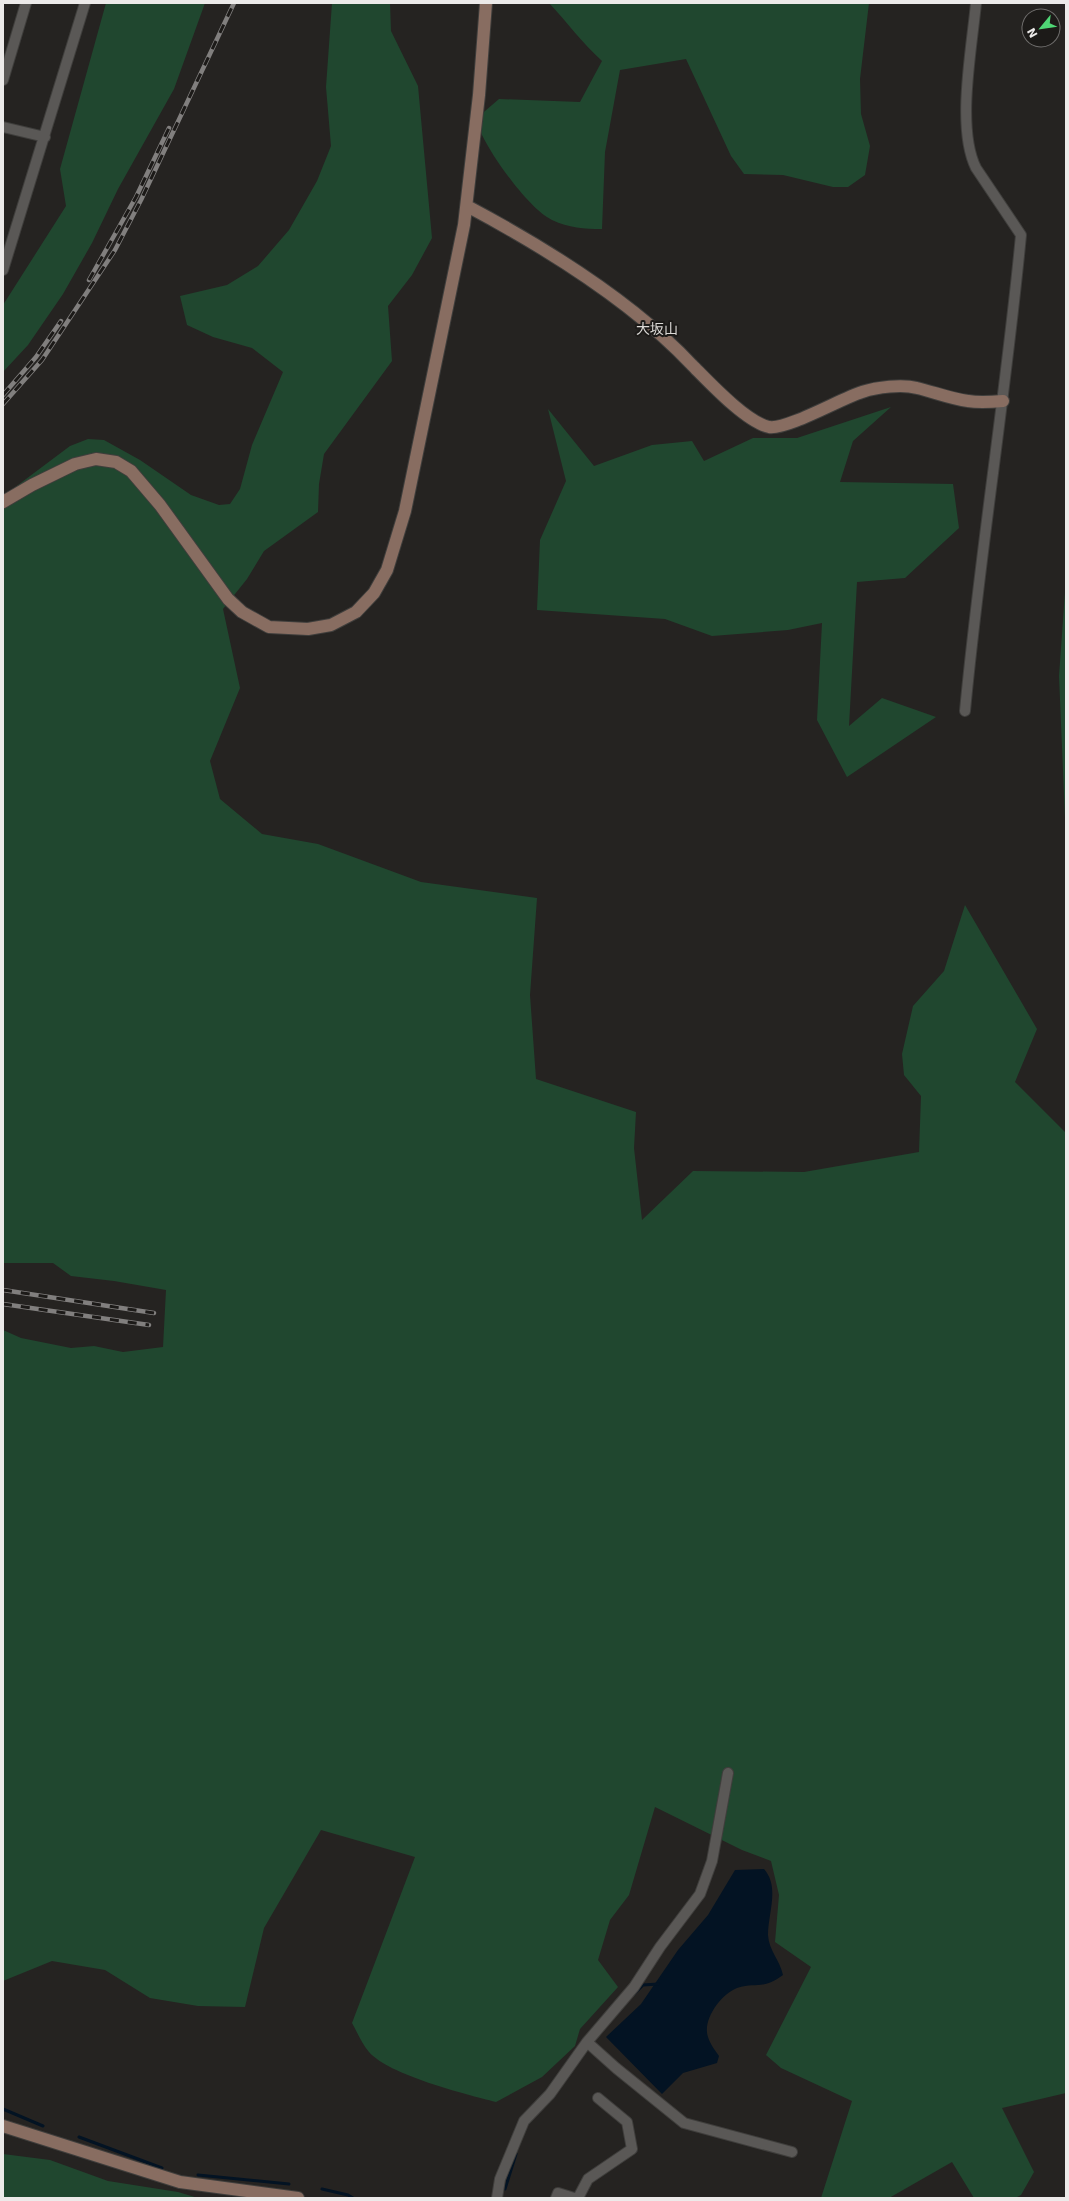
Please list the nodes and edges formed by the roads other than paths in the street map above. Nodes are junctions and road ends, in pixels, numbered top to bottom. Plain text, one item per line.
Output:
1 (26, 3) edge
2 (85, 3) edge
3 (486, 3) edge
4 (976, 3) edge
5 (3, 80) edge
6 (3, 127) edge
7 (45, 137) junction
8 (467, 206) junction
9 (3, 270) edge
10 (1003, 402) junction
11 (3, 502) edge
12 (965, 711) dead end
13 (728, 1773) dead end
14 (587, 2042) junction
15 (598, 2098) dead end
16 (3, 2126) edge
17 (792, 2152) dead end
18 (298, 2198) edge
19 (498, 2198) edge
20 (556, 2198) edge
21 (574, 2198) edge
22 (578, 2198) edge

1 - 5 street
2 - 7 street
3 - 8 street
4 - 10 street
6 - 7 street
7 - 9 street
8 - 10 street
8 - 11 street
10 - 12 street
13 - 14 street
14 - 17 street
14 - 19 street
15 - 22 street
16 - 18 street
20 - 21 street

